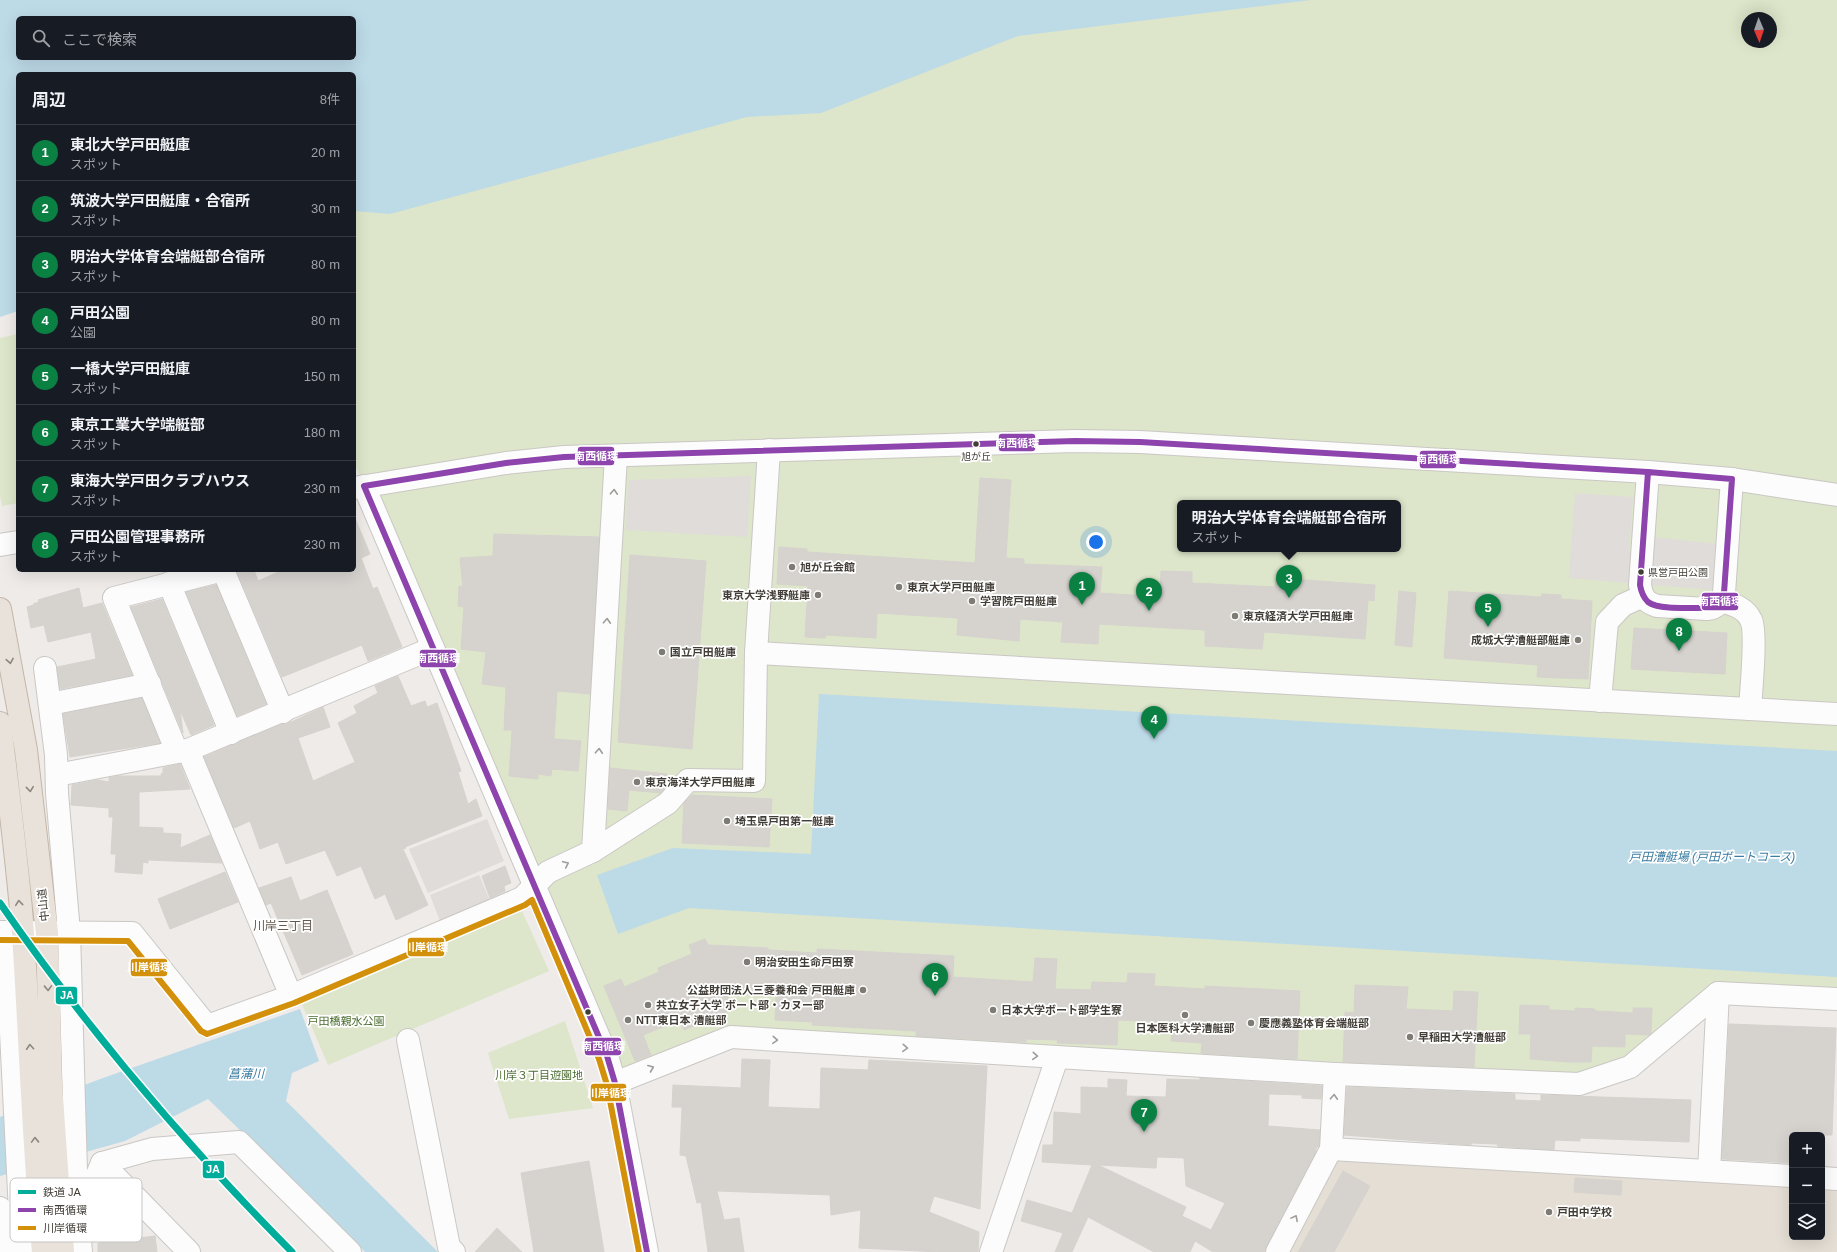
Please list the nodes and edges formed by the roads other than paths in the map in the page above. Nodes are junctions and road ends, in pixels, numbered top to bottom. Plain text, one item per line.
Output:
1 (769, 450) junction
2 (616, 456) junction
3 (1648, 472) junction
4 (1732, 479) junction
5 (359, 487) edge
6 (1837, 495) edge
7 (16, 542) edge
8 (0, 545) edge
9 (215, 572) edge
10 (224, 572) edge
11 (170, 583) junction
12 (1643, 596) junction
13 (1721, 601) junction
14 (0, 609) edge
15 (433, 648) junction
16 (756, 653) junction
17 (45, 668) dead end
18 (150, 684) junction
19 (1600, 701) junction
20 (50, 704) junction
21 (1750, 709) junction
22 (283, 712) junction
23 (1837, 714) edge
24 (0, 723) edge
25 (231, 733) junction
26 (183, 751) junction
27 (57, 775) junction
28 (593, 851) junction
29 (535, 886) junction
30 (9, 932) edge
31 (69, 932) junction
32 (47, 933) junction
33 (1718, 993) junction
34 (291, 996) junction
35 (1837, 999) edge
36 (408, 1040) dead end
37 (1057, 1058) junction
38 (1335, 1074) junction
39 (615, 1083) junction
40 (33, 1087) junction
41 (1331, 1149) junction
42 (102, 1162) junction
43 (1709, 1171) junction
44 (66, 1172) junction
45 (1789, 1176) edge
46 (22, 1178) edge
47 (36, 1178) edge
48 (66, 1178) edge
49 (67, 1178) edge
50 (96, 1178) edge
51 (117, 1178) edge
52 (1825, 1178) edge
53 (1837, 1178) edge
54 (142, 1203) edge
55 (0, 1208) edge
56 (21, 1242) edge
57 (42, 1242) edge
58 (63, 1242) edge
59 (79, 1242) edge
60 (84, 1242) edge
61 (8, 1252) edge
62 (22, 1252) edge
63 (43, 1252) edge
64 (63, 1252) edge
65 (81, 1252) edge
66 (189, 1252) edge
67 (350, 1252) edge
68 (454, 1252) edge
69 (647, 1252) edge
70 (991, 1252) edge
71 (1277, 1252) edge

1 - 2 street
1 - 3 street
1 - 16 street
2 - 5 street
28 -> 2 street
3 - 4 street
3 - 12 street
4 - 6 street
4 - 13 street
5 - 15 street
7 - 8 street
9 - 11 street
10 - 22 street
11 - 18 street
11 - 25 street
12 - 13 street
12 - 19 street
13 - 21 street
14 -> 32 highway, 中山道
15 - 22 street
15 - 29 street
16 - 19 street
16 - 28 street
17 - 20 street
18 - 20 street
18 - 26 street
19 - 21 street
20 - 27 street
21 - 23 street
22 - 25 street
30 -> 24 highway, 中山道
25 - 26 street
26 - 27 street
26 - 34 street
27 - 31 street
29 -> 28 street
29 - 34 street
29 - 39 street
30 - 32 street
30 - 40 highway, 中山道
31 - 32 street
31 - 34 street
31 - 44 street
32 -> 40 highway, 中山道
33 - 35 street
33 - 38 street
33 - 43 street
36 - 68 street
37 - 38 street
39 -> 37 street
37 - 70 street
41 -> 38 street
39 - 69 street
40 - 44 highway, 中山道
40 - 46 street
47 -> 40 highway, 中山道
41 - 43 street
71 -> 41 street
42 - 50 street
42 - 51 street
42 - 67 street
43 - 45 street
44 - 48 highway, 中山道
44 - 49 street
52 - 53 street
54 - 66 street
55 - 61 street
56 - 62 street
63 -> 57 highway, 中山道
58 - 64 highway, 中山道
59 - 65 street
60 - 65 street

